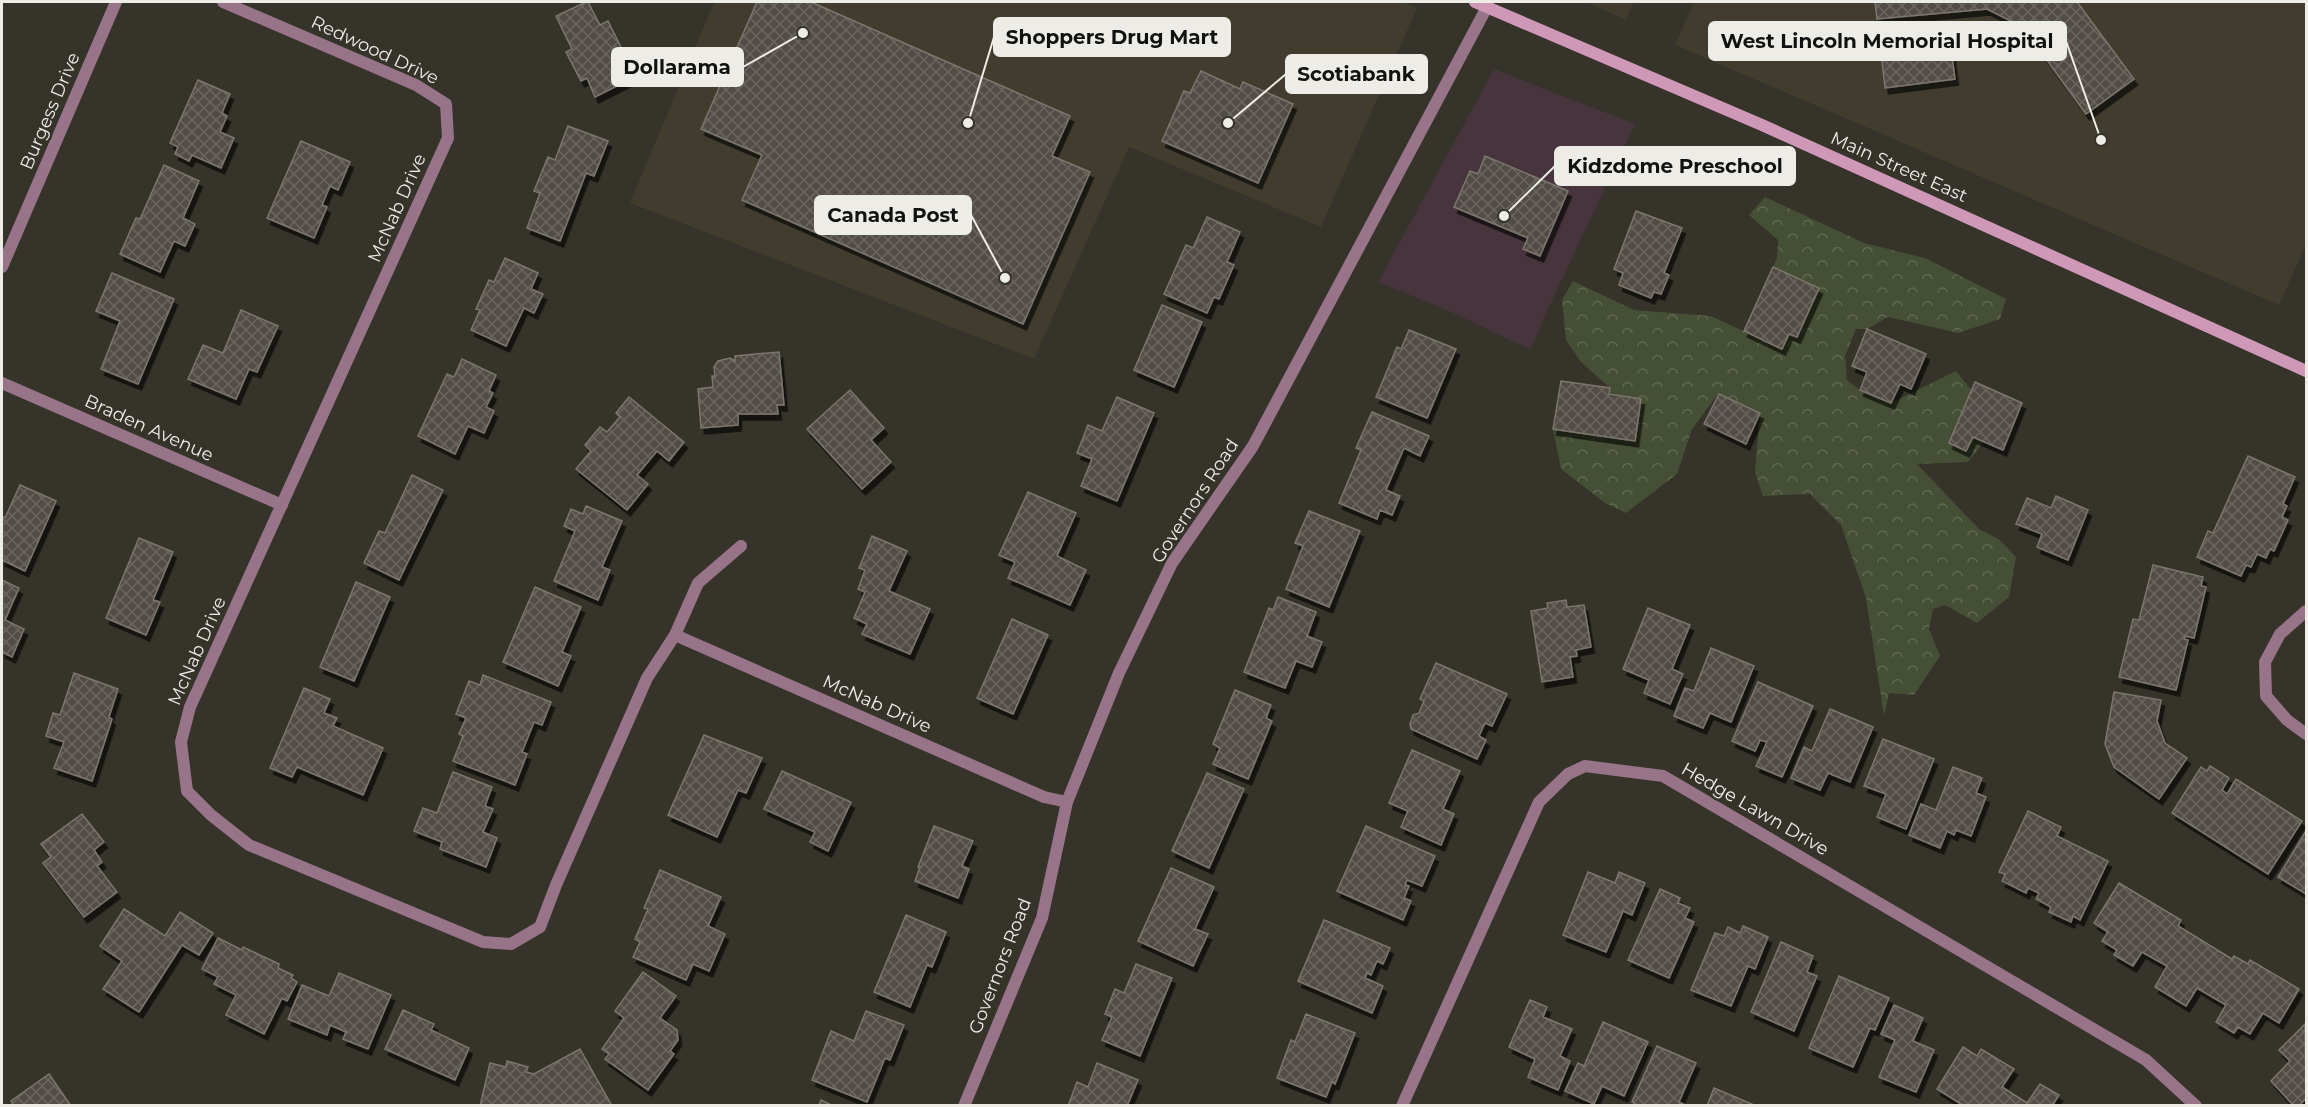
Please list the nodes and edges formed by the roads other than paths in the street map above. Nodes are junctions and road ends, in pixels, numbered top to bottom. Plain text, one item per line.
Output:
1 (117, 2) edge
2 (223, 2) edge
3 (1474, 2) edge
4 (1488, 7) junction
5 (448, 138) joint
6 (2, 267) edge
7 (2307, 371) edge
8 (2, 383) edge
9 (282, 505) junction
10 (741, 546) dead end
11 (2307, 611) edge
12 (675, 634) junction
13 (2307, 734) edge
14 (1067, 802) junction
15 (1404, 1105) edge
16 (964, 1106) edge
17 (2196, 1106) edge

1 - 6 street, Burgess Drive
2 - 5 street, Redwood Drive
3 - 4 main road, Main Street East
4 - 7 main road, Main Street East
4 - 14 street, Governors Road
5 - 9 street, McNab Drive
8 - 9 street, Braden Avenue
9 - 12 street, McNab Drive
10 - 12 street, McNab Drive
11 - 13 street
12 - 14 street, McNab Drive
14 - 16 street, Governors Road
15 - 17 street, Hedge Lawn Drive

